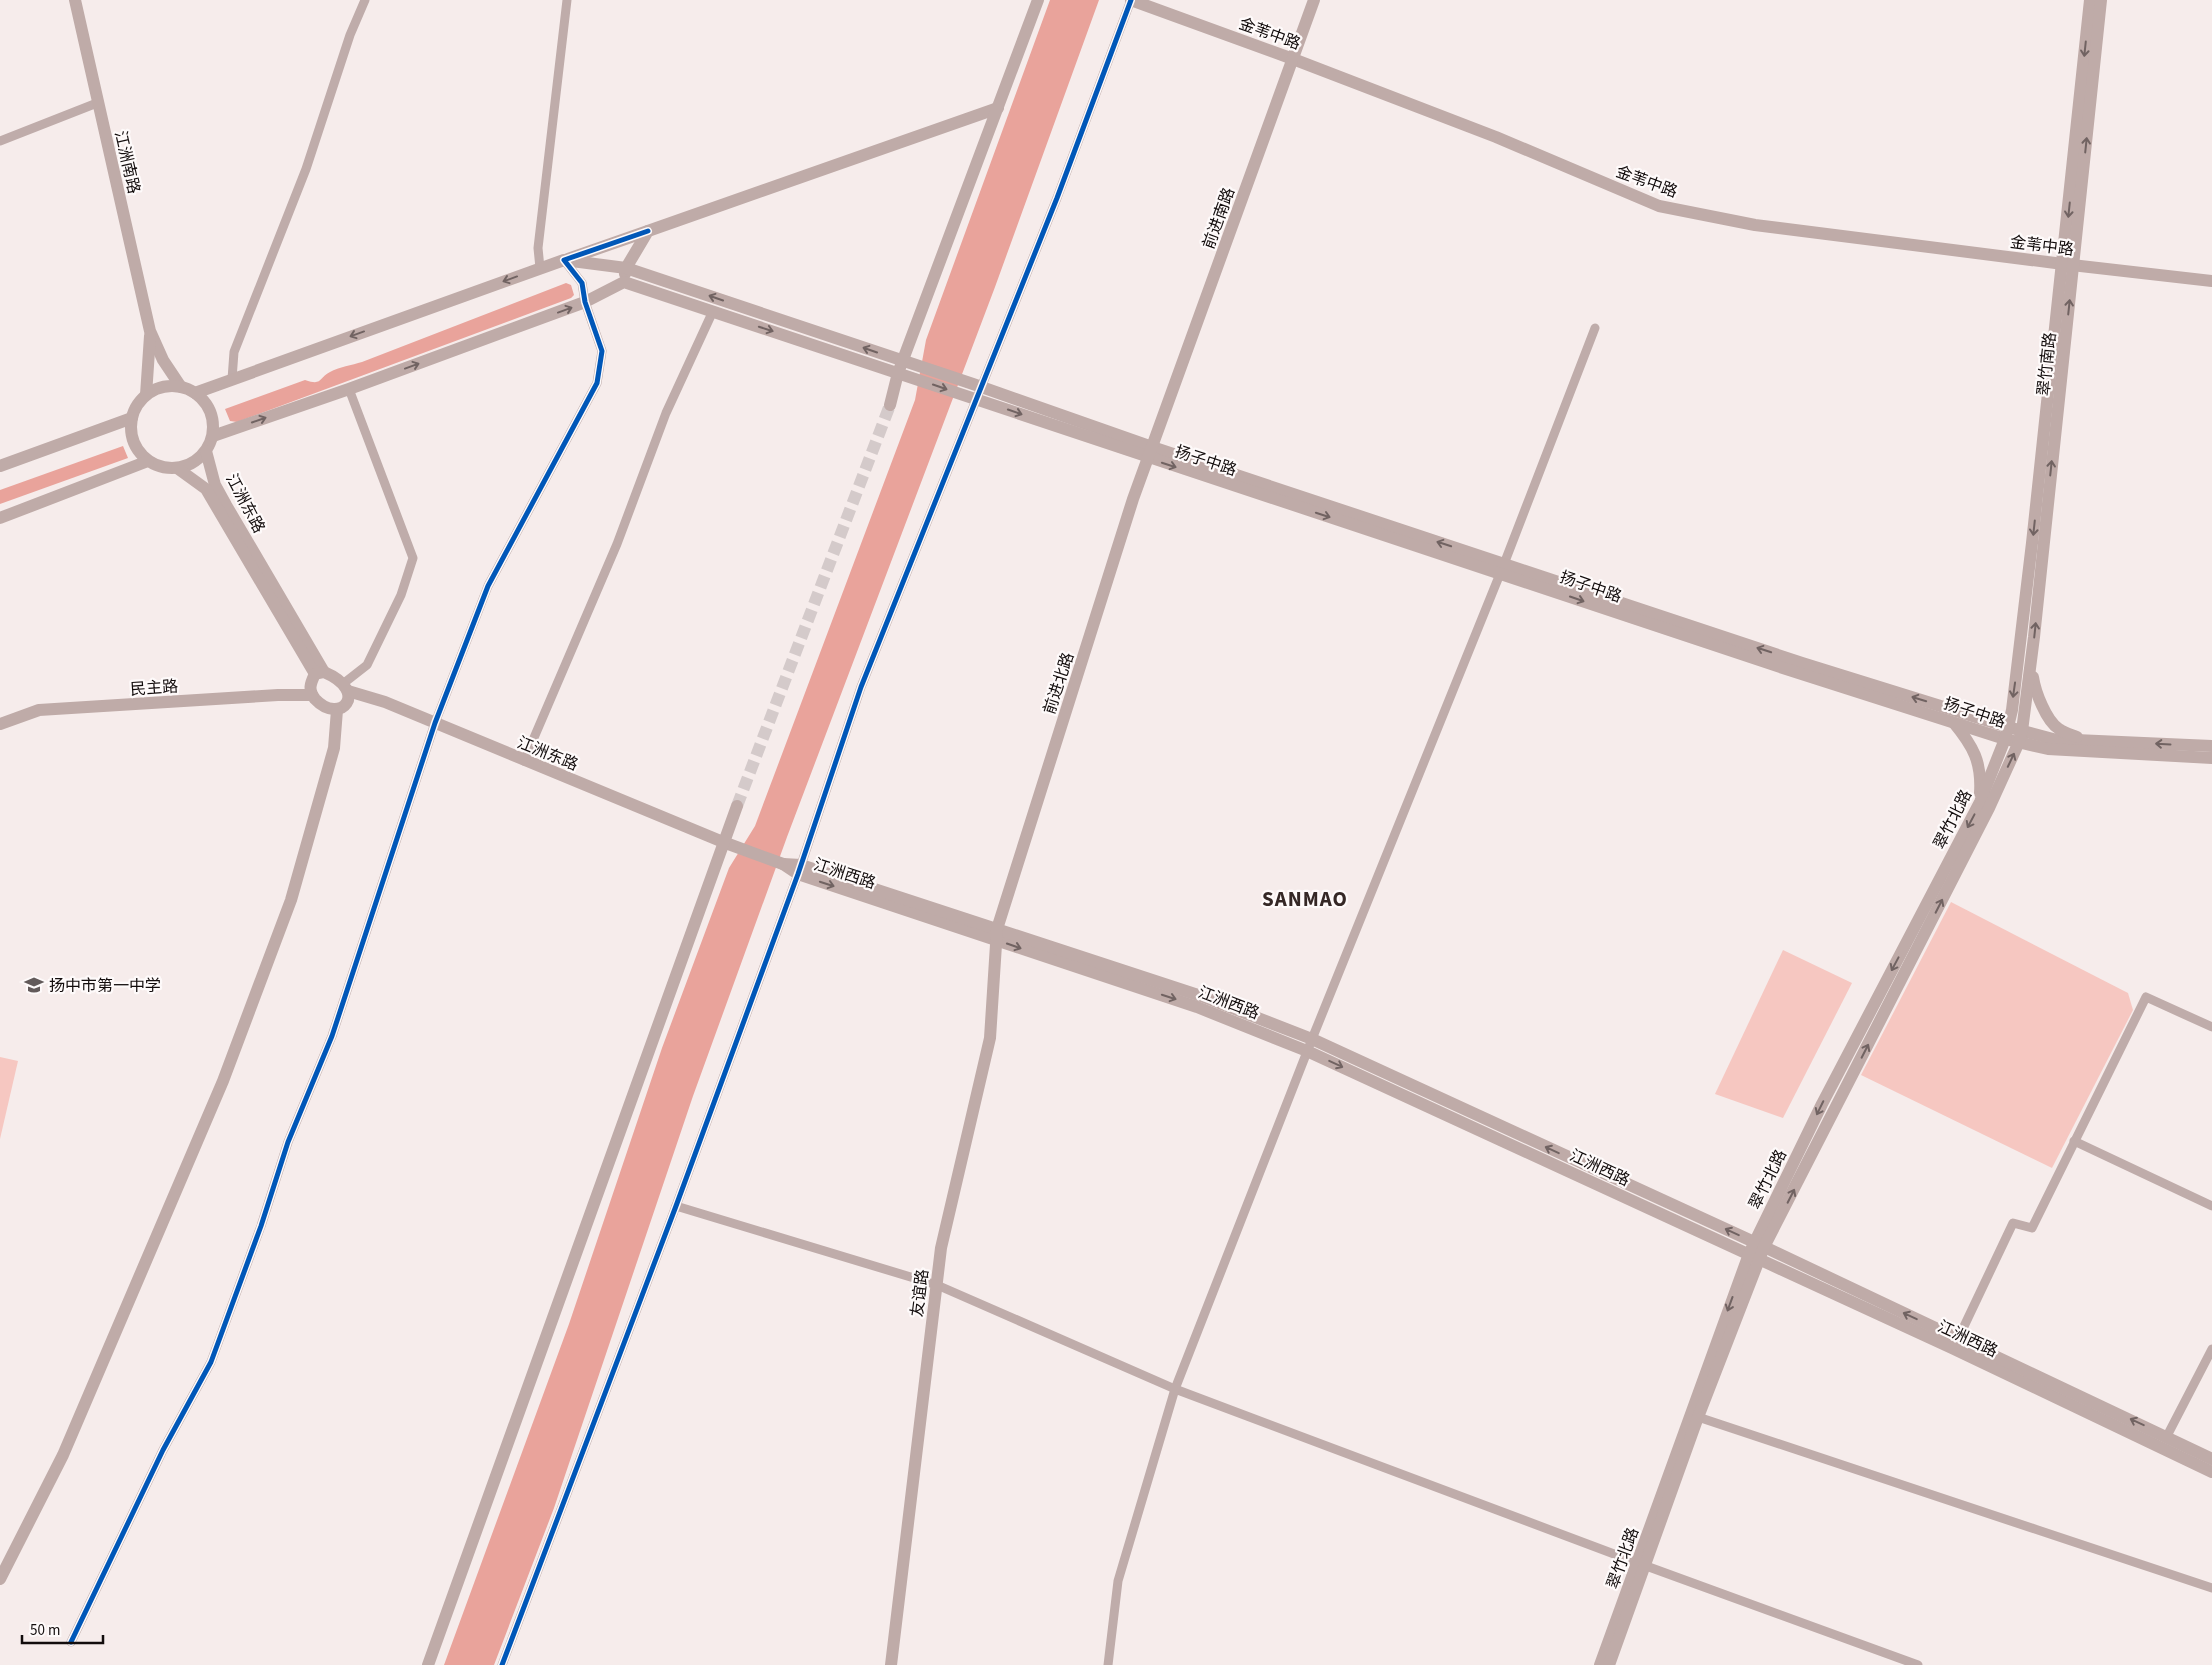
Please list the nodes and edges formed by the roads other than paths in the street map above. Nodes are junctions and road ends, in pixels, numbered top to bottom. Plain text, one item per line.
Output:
1 (75, 0) edge
2 (365, 0) edge
3 (567, 0) edge
4 (1038, 0) edge
5 (1131, 0) edge
6 (1314, 0) edge
7 (2090, 0) edge
8 (2101, 0) edge
9 (1293, 59) junction
10 (97, 103) junction
11 (998, 108) junction
12 (0, 141) edge
13 (648, 231) junction
14 (564, 260) junction
15 (2068, 265) junction
16 (540, 268) junction
17 (626, 268) junction
18 (2212, 280) edge
19 (624, 282) junction
20 (584, 302) junction
21 (713, 311) junction
22 (1595, 328) dead end
23 (150, 331) junction
24 (901, 367) junction
25 (914, 371) junction
26 (232, 379) junction
27 (977, 385) junction
28 (181, 387) junction
29 (349, 389) junction
30 (195, 393) junction
31 (146, 395) junction
32 (972, 398) junction
33 (890, 405) tunnel mouth
34 (132, 418) junction
35 (213, 436) junction
36 (206, 451) junction
37 (1150, 452) junction
38 (148, 461) junction
39 (0, 466) edge
40 (177, 468) junction
41 (0, 518) edge
42 (1502, 568) junction
43 (2031, 664) junction
44 (320, 673) junction
45 (346, 687) junction
46 (312, 695) junction
47 (337, 710) junction
48 (435, 723) junction
49 (1954, 723) junction
50 (0, 724) edge
51 (2007, 733) junction
52 (2021, 736) junction
53 (2084, 740) junction
54 (2212, 746) edge
55 (2212, 758) edge
56 (524, 761) junction
57 (1980, 802) junction
58 (737, 806) tunnel mouth
59 (728, 844) junction
60 (783, 864) joint
61 (800, 870) junction
62 (996, 934) junction
63 (2212, 1028) edge
64 (1309, 1045) junction
65 (2074, 1142) junction
66 (676, 1206) junction
67 (2212, 1206) edge
68 (1757, 1251) junction
69 (936, 1285) junction
70 (1958, 1339) junction
71 (2212, 1350) edge
72 (1175, 1389) junction
73 (1698, 1417) junction
74 (2168, 1436) junction
75 (2212, 1459) edge
76 (2212, 1472) edge
77 (1642, 1565) junction
78 (0, 1579) edge
79 (2212, 1588) edge
80 (71, 1642) dead end
81 (428, 1665) edge
82 (502, 1665) edge
83 (891, 1665) edge
84 (1108, 1665) edge
85 (1600, 1665) edge
86 (1609, 1665) edge
87 (1918, 1665) edge

1 - 10 main road, 江洲南路
2 - 26 street
3 - 16 street
4 - 11 main road
5 - 9 main road, 金苇中路
5 - 27 street
6 - 9 main road, 前进南路
7 -> 15 main road, 翠竹南路
15 -> 8 main road, 翠竹南路
9 - 15 main road, 金苇中路
9 - 37 main road, 前进南路
10 - 12 street
10 - 23 main road, 江洲南路
11 - 13 main road
11 - 24 main road
13 - 14 main road
13 - 17 main road
14 - 16 main road
14 - 17 main road
14 - 20 street
15 - 18 main road, 金苇中路
43 -> 15 main road, 翠竹南路
15 -> 51 main road, 翠竹南路
16 -> 26 main road
17 - 19 main road
24 -> 17 main road
19 - 20 main road
19 - 21 main road
29 -> 20 main road
20 - 48 street
21 -> 24 main road
21 - 56 street
22 - 42 street
23 - 28 main road
23 - 31 main road
24 - 25 main road
24 - 33 main road
25 - 27 main road, 扬子中路
25 -> 32 main road, 扬子中路
26 - 30 main road
27 - 32 street
27 - 37 main road, 扬子中路
28 - 30 main road
28 - 31 main road
35 -> 29 main road
29 - 45 street
30 - 35 main road
31 - 34 main road
32 -> 37 main road, 扬子中路
32 - 61 street
34 - 38 main road
34 - 39 main road
35 - 36 main road
36 - 40 main road
36 - 44 main road, 江洲东路
37 - 42 main road, 扬子中路
37 - 62 main road, 前进北路
38 - 40 main road
38 - 41 main road
40 - 44 main road, 江洲东路
42 -> 49 main road, 扬子中路
51 -> 42 main road, 扬子中路
42 - 64 street
43 - 52 main road, 翠竹南路
43 - 53 main road
44 - 45 main road
44 - 46 main road
45 - 47 main road
45 - 48 main road, 江洲东路
46 - 47 main road
46 - 50 main road, 民主路
47 - 78 main road
48 - 56 main road, 江洲东路
48 - 80 street
49 - 51 main road, 扬子中路
49 - 57 main road
51 - 52 main road, 扬子中路
51 - 57 main road, 翠竹北路
52 - 53 main road, 扬子中路
52 - 55 main road, 扬子中路
68 -> 52 main road, 翠竹北路
54 -> 53 main road, 扬子中路
56 - 59 main road, 江洲东路
57 -> 68 main road, 翠竹北路
58 - 59 main road
59 - 60 main road, 江洲东路
59 - 81 main road
60 - 61 main road, 江洲西路
61 - 62 main road, 江洲西路
61 - 66 street
62 - 64 main road, 江洲西路
62 - 69 main road, 友谊路
63 - 65 street
64 - 68 main road, 江洲西路
64 - 72 street
65 - 67 street
65 - 70 street
66 - 69 street
66 - 82 street
70 -> 68 main road, 江洲西路
68 - 73 main road, 翠竹北路
68 - 76 main road, 江洲西路
68 -> 77 main road, 翠竹北路
69 - 72 street
69 - 83 main road, 友谊路
74 -> 70 main road, 江洲西路
71 - 74 street
72 - 77 street
72 - 84 street
73 - 77 main road, 翠竹北路
73 - 79 street
74 - 75 main road, 江洲西路
77 - 85 main road, 翠竹北路
77 - 86 main road, 翠竹北路
77 - 87 street

